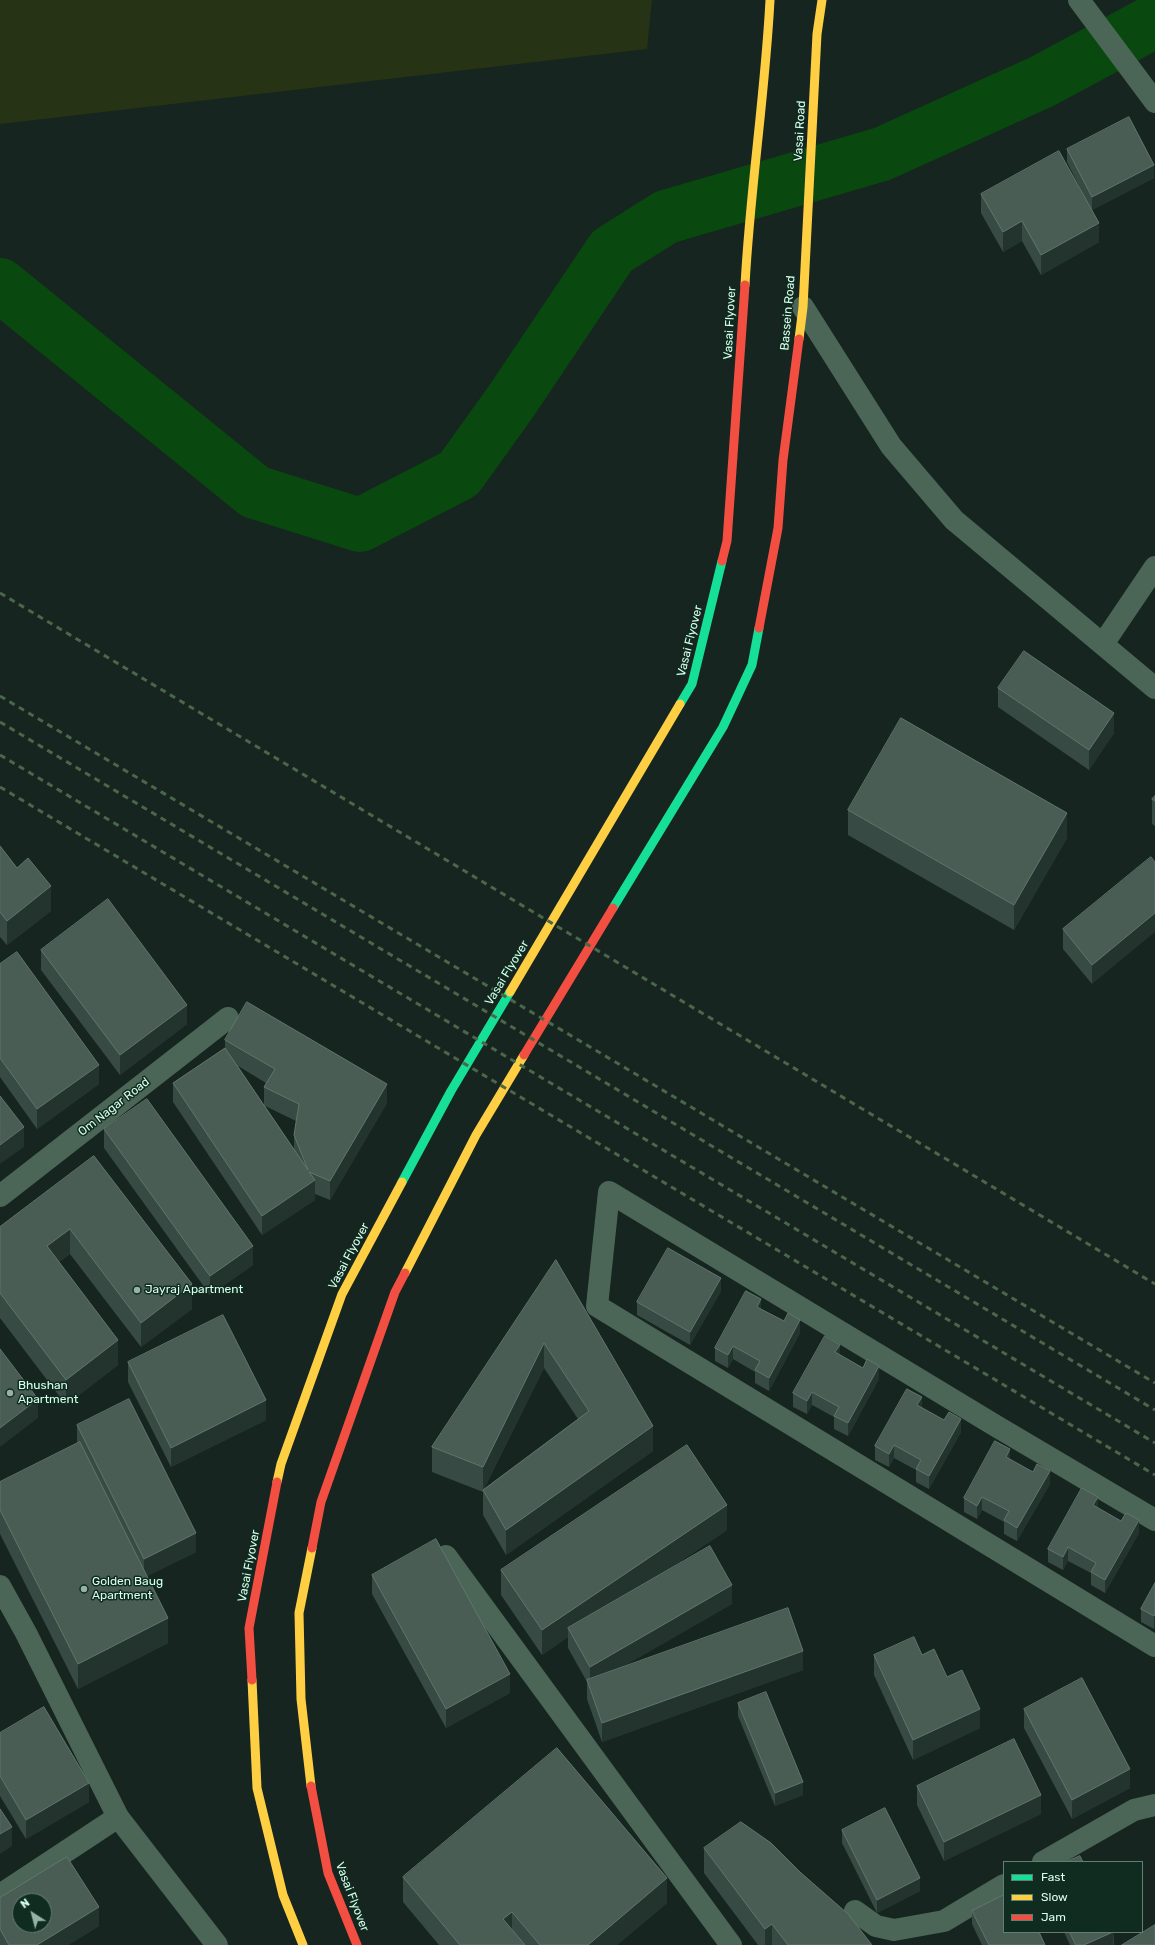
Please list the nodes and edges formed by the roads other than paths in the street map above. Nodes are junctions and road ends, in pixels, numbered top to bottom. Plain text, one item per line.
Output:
1 (770, 0) edge
2 (822, 0) edge
3 (1079, 0) edge
4 (1155, 102) edge
5 (805, 264) joint
6 (803, 307) junction
7 (796, 364) joint
8 (1155, 567) edge
9 (1103, 644) junction
10 (1155, 688) edge
11 (228, 1018) dead end
12 (0, 1196) edge
13 (1155, 1520) edge
14 (446, 1556) edge
15 (0, 1586) edge
16 (1155, 1646) edge
17 (1155, 1805) edge
18 (118, 1818) junction
19 (1045, 1861) edge
20 (1003, 1886) edge
21 (0, 1895) edge
22 (855, 1911) dead end
23 (216, 1945) edge
24 (303, 1945) edge
25 (357, 1945) edge
26 (731, 1945) edge

1 - 24 main road, Vasai Flyover
2 - 5 main road, Vasai Road
3 - 4 street
5 - 6 main road, Bassein Road
6 - 7 main road, Bassein Road
6 - 9 street
7 - 25 main road, Vasai Flyover
8 - 9 street
9 - 10 street
11 - 12 street, Om Nagar Road
13 - 16 street
14 - 26 street
15 - 18 street
17 - 19 street
18 - 21 street
18 - 23 street
20 - 22 street

